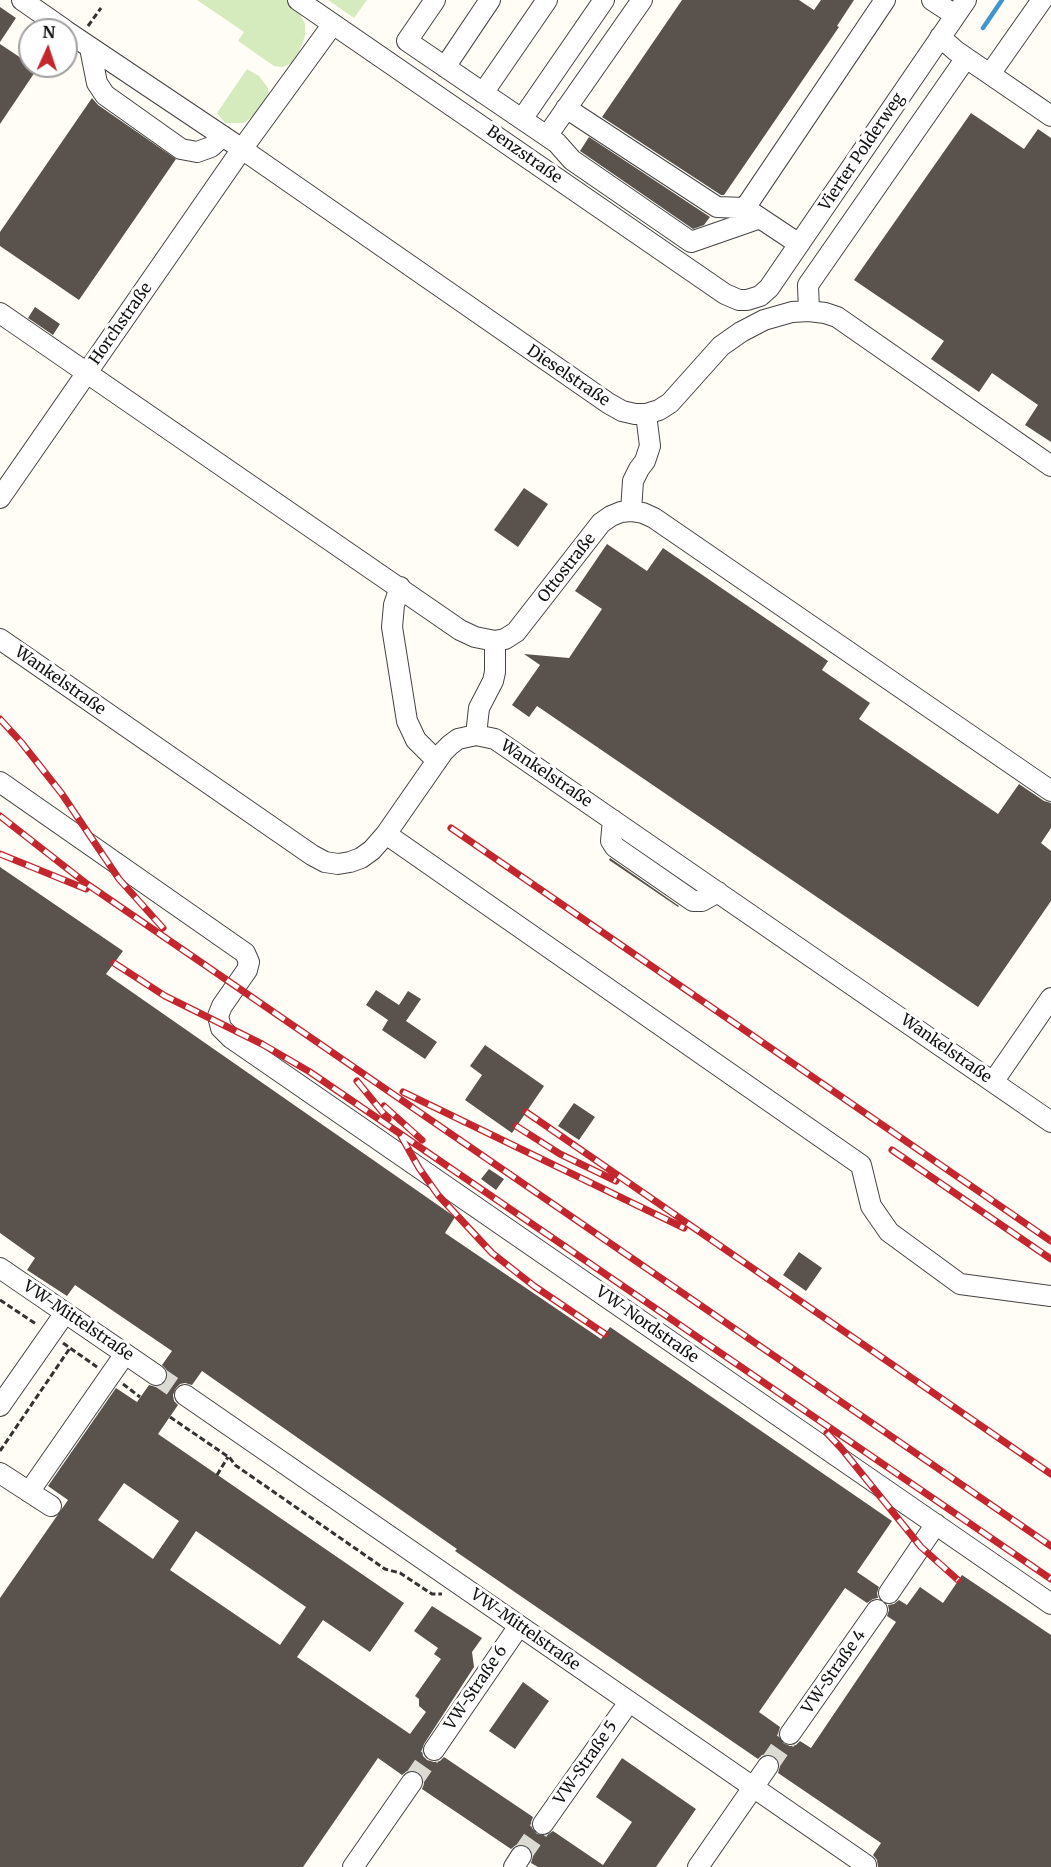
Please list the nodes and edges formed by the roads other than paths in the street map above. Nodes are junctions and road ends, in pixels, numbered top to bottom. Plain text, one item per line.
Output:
1 (22, 0) edge
2 (298, 0) edge
3 (435, 0) edge
4 (490, 0) edge
5 (547, 0) edge
6 (604, 0) edge
7 (642, 0) edge
8 (885, 0) edge
9 (932, 0) edge
10 (1042, 0) edge
11 (961, 7) edge
12 (1051, 7) edge
13 (48, 18) edge
14 (333, 24) junction
15 (940, 37) junction
16 (78, 39) edge
17 (90, 48) junction
18 (966, 58) junction
19 (445, 67) junction
20 (990, 74) junction
21 (483, 93) junction
22 (566, 108) junction
23 (1051, 116) edge
24 (522, 119) junction
25 (223, 136) junction
26 (547, 136) junction
27 (242, 149) junction
28 (753, 213) junction
29 (799, 244) junction
30 (753, 299) joint
31 (809, 311) junction
32 (0, 313) edge
33 (87, 374) junction
34 (646, 414) junction
35 (1051, 466) edge
36 (0, 498) edge
37 (632, 511) junction
38 (400, 587) junction
39 (0, 639) edge
40 (495, 641) junction
41 (476, 735) junction
42 (437, 761) junction
43 (0, 782) edge
44 (1051, 791) edge
45 (386, 834) junction
46 (1051, 998) edge
47 (993, 1082) junction
48 (1051, 1122) edge
49 (0, 1268) edge
50 (1051, 1296) edge
51 (65, 1313) junction
52 (125, 1354) junction
53 (156, 1375) tunnel mouth
54 (185, 1395) tunnel mouth
55 (0, 1406) edge
56 (0, 1473) edge
57 (29, 1492) junction
58 (51, 1506) dead end
59 (936, 1524) junction
60 (889, 1593) dead end
61 (1051, 1604) edge
62 (877, 1610) dead end
63 (519, 1626) junction
64 (629, 1702) junction
65 (790, 1734) tunnel mouth
66 (434, 1750) tunnel mouth
67 (768, 1766) tunnel mouth
68 (412, 1782) tunnel mouth
69 (753, 1788) junction
70 (543, 1824) tunnel mouth
71 (866, 1865) dead end
72 (353, 1867) edge
73 (698, 1867) edge

1 - 13 street
2 - 14 street, Benzstraße
3 - 19 street
4 - 19 street
5 - 21 street
6 - 24 street
7 - 22 street
8 - 28 street
9 - 11 street
10 - 12 street
10 - 20 street
11 - 15 street, Vierter Polderweg
14 - 27 street, Horchstraße
14 - 30 street, Benzstraße
15 - 18 street
15 - 29 street, Vierter Polderweg
16 - 17 street
17 - 25 street
17 - 25 street
18 - 20 street
18 - 31 street
19 - 21 street
20 - 23 street
21 - 24 street
22 - 26 street
22 - 28 street
24 - 26 street
25 - 27 street
26 - 28 street
27 - 33 street, Horchstraße
27 - 34 street, Dieselstraße
28 - 29 street
29 - 30 street, Vierter Polderweg
31 - 34 street
31 - 35 street
32 - 33 street
33 - 36 street, Horchstraße
33 - 38 street
34 - 37 street
37 - 40 street, Ottostraße
37 - 44 street
38 - 40 street
38 - 42 street
39 - 45 street, Wankelstraße
40 - 41 street
41 - 42 street, Wankelstraße
41 - 47 street, Wankelstraße
42 - 45 street, Wankelstraße
43 - 59 street, VW-Nordstraße
45 - 50 street
46 - 47 street
47 - 48 street, Wankelstraße
49 - 51 street, VW-Mittelstraße
51 - 52 street, VW-Mittelstraße
51 - 55 street
52 - 53 street, VW-Mittelstraße
52 - 57 street
54 - 63 street, VW-Mittelstraße
56 - 57 street
57 - 58 street
59 - 60 street
59 - 61 street, VW-Nordstraße
62 - 65 street, VW-Straße 4
63 - 64 street, VW-Mittelstraße
63 - 66 street, VW-Straße 6
64 - 69 street, VW-Mittelstraße
64 - 70 street, VW-Straße 5
67 - 69 street
68 - 72 street
69 - 71 street, VW-Mittelstraße
69 - 73 street

